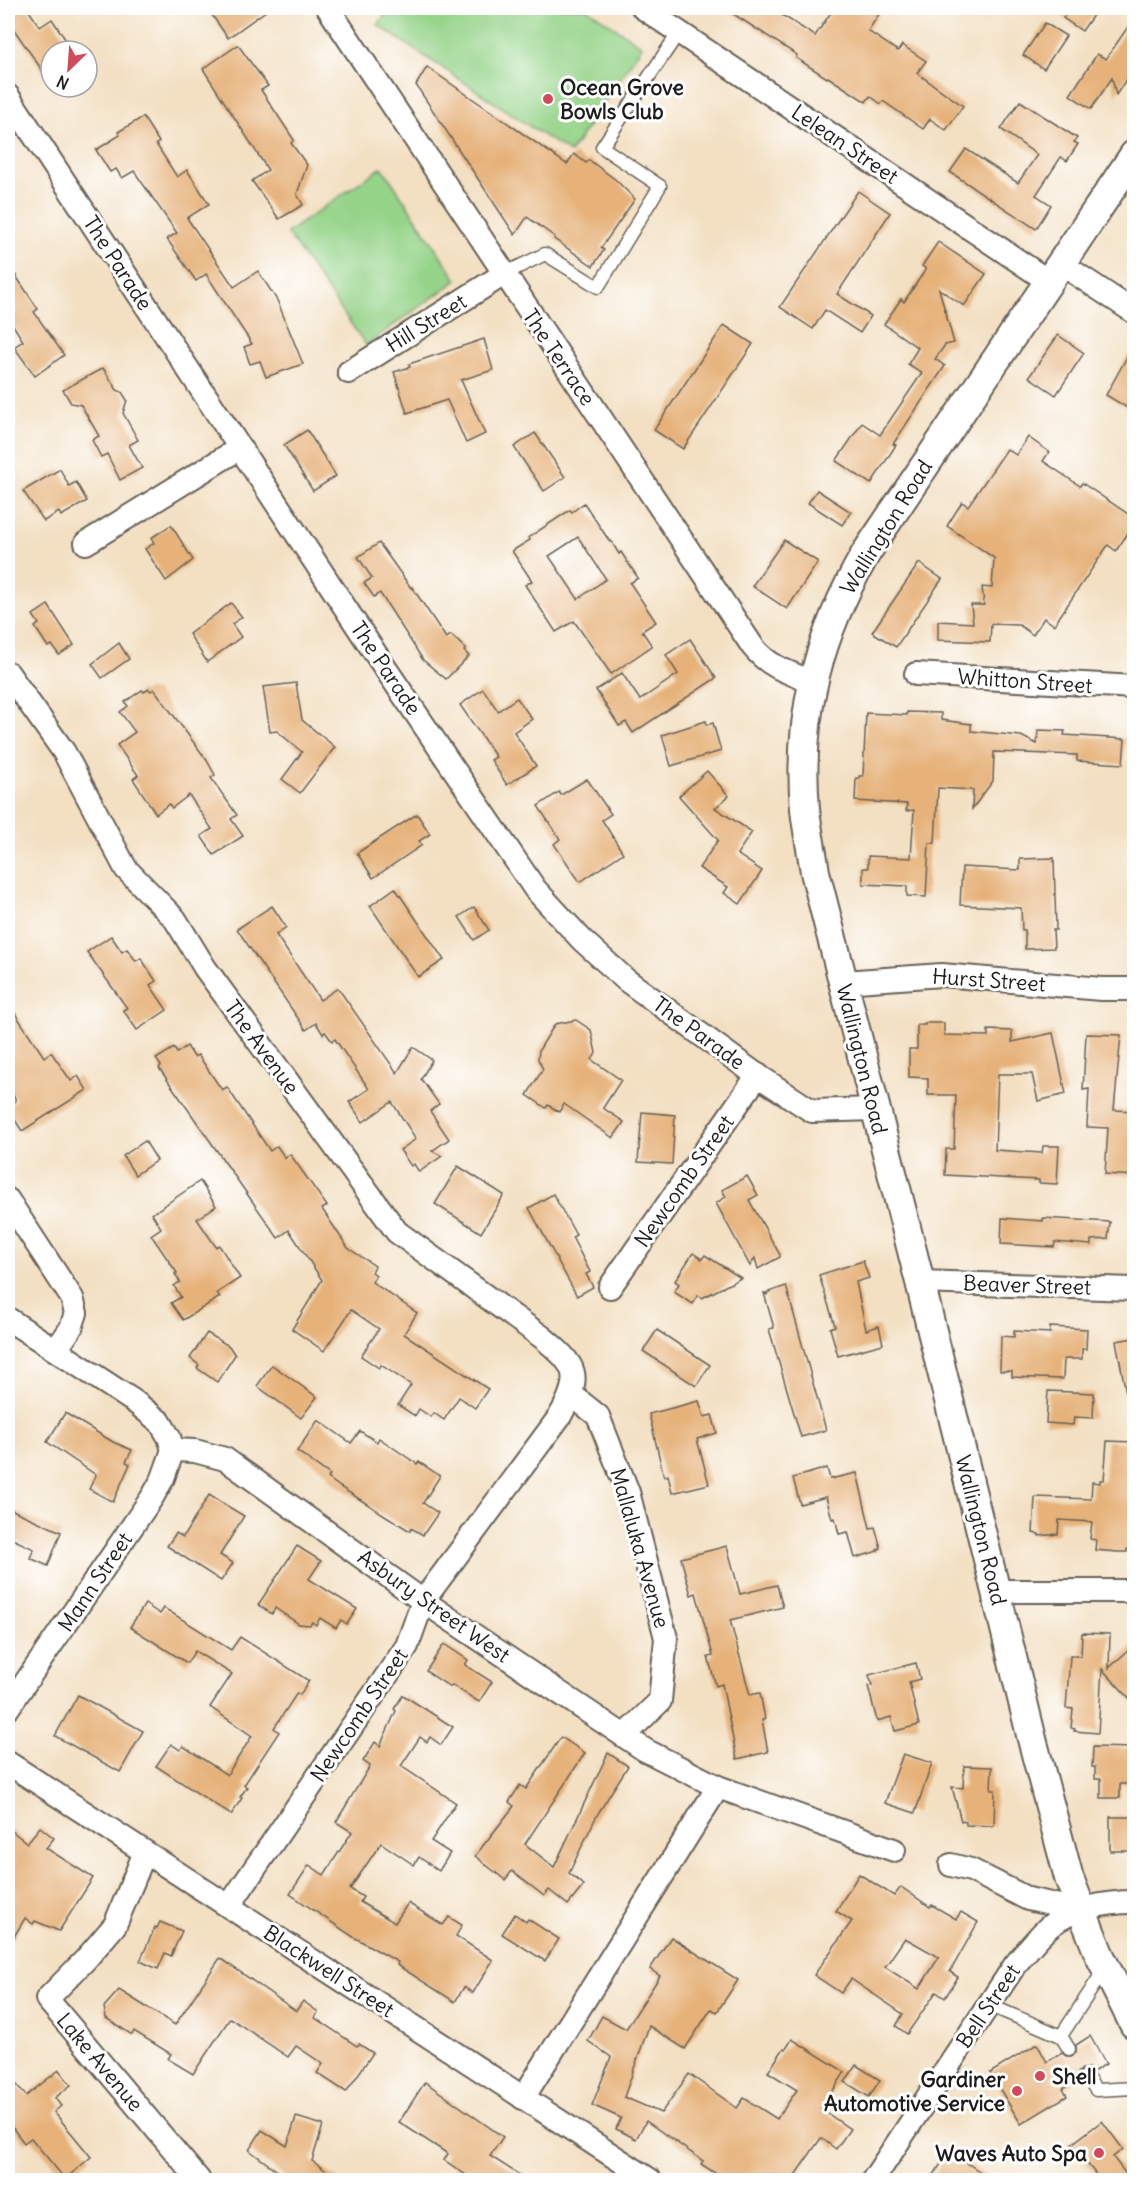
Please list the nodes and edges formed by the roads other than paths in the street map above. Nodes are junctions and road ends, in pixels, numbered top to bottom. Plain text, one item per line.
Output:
1 (328, 8) edge
2 (643, 8) edge
3 (679, 32) junction
4 (8, 96) edge
5 (1134, 155) edge
6 (1054, 272) junction
7 (504, 274) junction
8 (1134, 312) edge
9 (349, 372) dead end
10 (240, 448) junction
11 (87, 543) dead end
12 (8, 673) edge
13 (916, 674) dead end
14 (813, 682) junction
15 (1134, 687) edge
16 (843, 982) junction
17 (1134, 990) edge
18 (758, 1075) junction
19 (874, 1109) junction
20 (8, 1200) edge
21 (920, 1282) junction
22 (610, 1287) dead end
23 (1134, 1289) edge
24 (8, 1319) edge
25 (56, 1350) junction
26 (574, 1370) joint
27 (572, 1395) junction
28 (173, 1450) junction
29 (996, 1591) junction
30 (1134, 1591) edge
31 (423, 1601) junction
32 (8, 1708) edge
33 (624, 1736) junction
34 (8, 1763) edge
35 (718, 1787) junction
36 (894, 1850) dead end
37 (145, 1852) junction
38 (951, 1865) dead end
39 (1134, 1902) edge
40 (229, 1906) junction
41 (1082, 1911) junction
42 (1106, 1967) junction
43 (989, 2005) junction
44 (1134, 2024) edge
45 (1061, 2036) junction
46 (1069, 2049) dead end
47 (1086, 2076) dead end
48 (1134, 2088) edge
49 (523, 2098) junction
50 (199, 2181) edge
51 (650, 2181) edge
52 (873, 2181) edge

1 - 7 street, The Terrace
2 - 3 street, Lelean Street
3 - 6 street, Lelean Street
3 - 7 lane
4 - 10 street, The Parade
5 - 6 street, Wallington Road
6 - 8 street, Lelean Street
6 - 14 street, Wallington Road
7 - 9 street, Hill Street
7 - 14 street, The Terrace
10 - 11 street
10 - 18 street, The Parade
12 - 26 street, The Avenue
13 - 15 street, Whitton Street
14 - 16 street, Wallington Road
16 - 17 street, Hurst Street
16 - 19 street, Wallington Road
18 - 19 street, The Parade
18 - 22 street, Newcomb Street
19 - 21 street, Wallington Road
20 - 25 street
21 - 23 street, Beaver Street
21 - 29 street, Wallington Road
24 - 25 street
25 - 28 street
26 - 27 street, Newcomb Street
27 - 31 street, Newcomb Street
27 - 33 street, Mallaluka Avenue
28 - 31 street, Asbury Street West
28 - 32 street, Mann Street
29 - 30 street
29 - 41 street, Wallington Road
31 - 33 street, Asbury Street West
31 - 40 street, Newcomb Street
33 - 35 street, Asbury Street West
34 - 37 street, Blackwell Street
35 - 36 street, Asbury Street West
35 - 49 street
37 - 40 street, Blackwell Street
37 - 50 street, Lake Avenue
38 - 41 street
39 - 41 street, Bell Street
40 - 49 street, Blackwell Street
41 - 42 street, Wallington Road
41 - 43 street, Bell Street
42 - 44 street, Wallington Road
42 - 45 lane
43 - 45 lane
43 - 52 street, Bell Street
45 - 46 lane
47 - 48 lane
49 - 51 street, Blackwell Street

